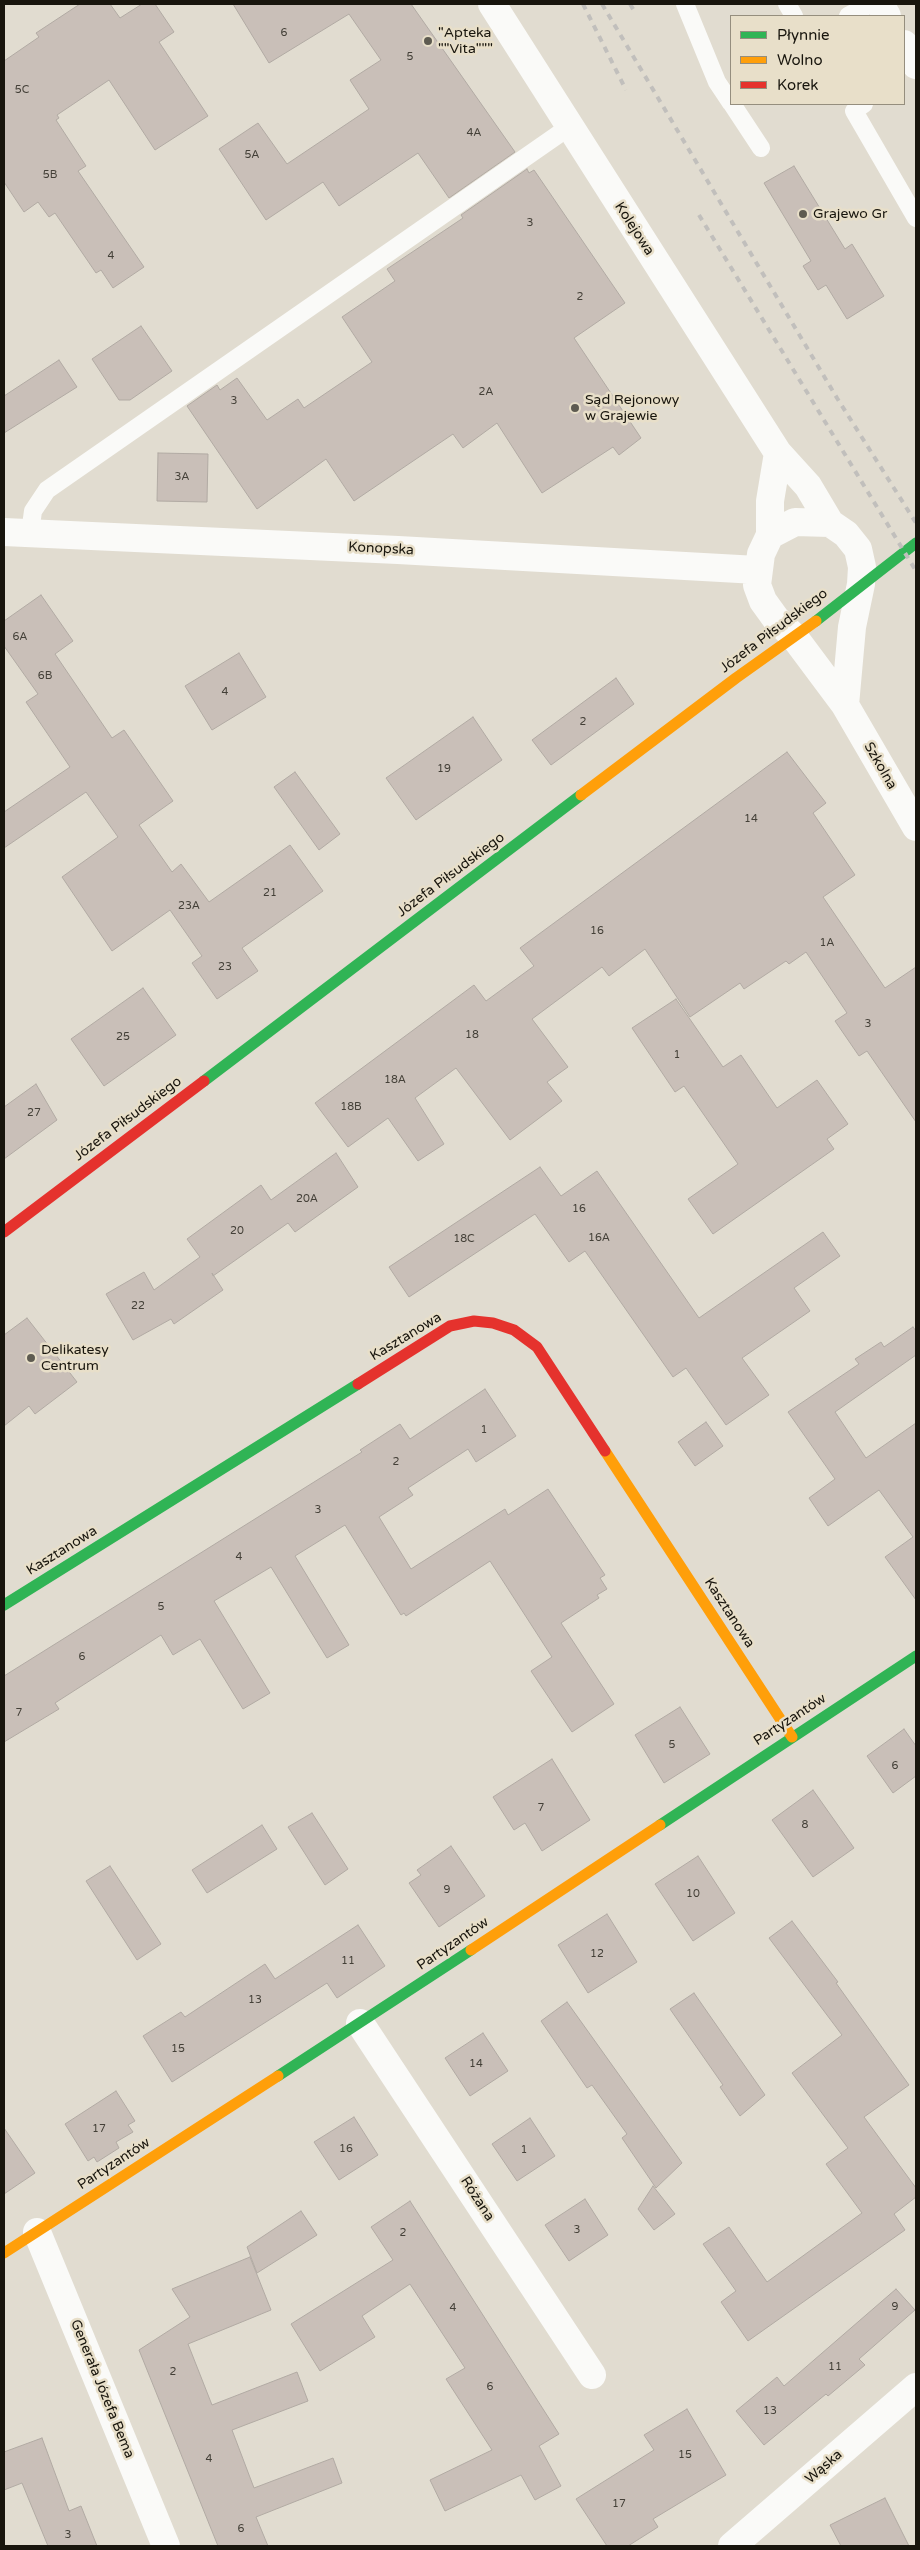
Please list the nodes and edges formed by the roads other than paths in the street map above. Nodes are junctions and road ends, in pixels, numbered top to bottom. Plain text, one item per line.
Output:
1 (492, 4) edge
2 (685, 4) edge
3 (786, 4) edge
4 (870, 4) edge
5 (880, 4) edge
6 (793, 15) edge
7 (850, 15) edge
8 (886, 15) edge
9 (905, 46) edge
10 (916, 64) edge
11 (916, 68) edge
12 (905, 76) edge
13 (730, 100) edge
14 (733, 105) edge
15 (863, 105) edge
16 (569, 127) junction
17 (761, 148) dead end
18 (916, 218) edge
19 (778, 453) junction
20 (830, 523) junction
21 (17, 532) edge
22 (770, 535) junction
23 (916, 542) edge
24 (757, 570) junction
25 (861, 584) junction
26 (795, 638) junction
27 (844, 705) junction
28 (916, 827) edge
29 (4, 1232) edge
30 (4, 1606) edge
31 (916, 1656) edge
32 (792, 1737) junction
33 (360, 2023) junction
34 (37, 2232) junction
35 (4, 2253) edge
36 (592, 2375) dead end
37 (916, 2387) edge
38 (166, 2546) edge
39 (732, 2546) edge

1 - 16 street, Kolejowa
2 - 13 lane
3 - 6 lane
4 - 7 lane
5 - 8 street
9 - 10 street
11 - 12 lane
14 - 17 lane
15 - 18 lane
16 - 19 street, Kolejowa
16 - 21 lane
19 - 20 street, Kolejowa
19 - 22 street
20 - 22 street
20 - 25 street
21 - 24 street, Konopska
22 - 24 street
23 - 25 street, Józefa Piłsudskiego
24 - 26 street
25 - 26 street, Józefa Piłsudskiego
25 - 27 street
26 - 27 street, Szkolna
26 - 29 street, Józefa Piłsudskiego
27 - 28 street, Szkolna
30 - 32 street, Kasztanowa
31 - 32 street, Partyzantów
32 - 33 street, Partyzantów
33 - 34 street, Partyzantów
33 - 36 street, Różana
34 - 35 street, Partyzantów
34 - 38 street, Generała Józefa Bema
37 - 39 street, Wąska

